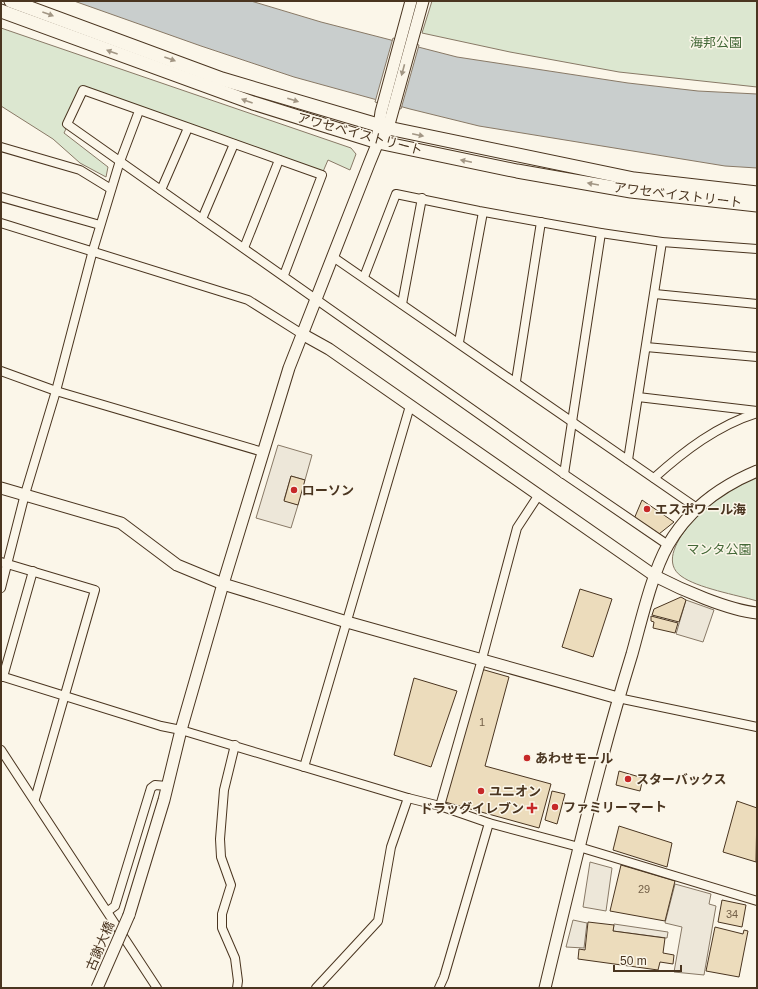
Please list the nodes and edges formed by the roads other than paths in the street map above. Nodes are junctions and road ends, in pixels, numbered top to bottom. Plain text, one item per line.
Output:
1 (11, 1) edge
2 (418, 2) edge
3 (1, 11) edge
4 (139, 111) junction
5 (383, 127) junction
6 (188, 128) junction
7 (378, 142) junction
8 (234, 144) junction
9 (1, 148) edge
10 (279, 160) junction
11 (120, 161) junction
12 (111, 189) junction
13 (161, 190) junction
14 (757, 192) edge
15 (1, 197) edge
16 (422, 198) junction
17 (757, 205) edge
18 (483, 212) junction
19 (202, 219) junction
20 (541, 222) junction
21 (1, 223) edge
22 (100, 225) junction
23 (601, 233) junction
24 (662, 242) junction
25 (244, 248) junction
26 (757, 249) edge
27 (93, 250) junction
28 (333, 257) junction
29 (284, 275) junction
30 (364, 277) junction
31 (655, 294) junction
32 (316, 298) junction
33 (402, 304) junction
34 (757, 304) edge
35 (302, 334) junction
36 (459, 342) junction
37 (646, 347) junction
38 (757, 357) edge
39 (1, 371) edge
40 (516, 382) junction
41 (56, 391) junction
42 (638, 397) junction
43 (410, 406) junction
44 (757, 412) edge
45 (572, 420) junction
46 (263, 452) junction
47 (628, 460) junction
48 (757, 471) edge
49 (564, 474) junction
50 (654, 478) junction
51 (1, 488) edge
52 (26, 494) junction
53 (538, 496) junction
54 (698, 508) junction
55 (668, 545) junction
56 (4, 563) edge
57 (33, 571) junction
58 (655, 576) junction
59 (223, 584) junction
60 (1, 588) edge
61 (757, 613) edge
62 (347, 622) junction
63 (482, 659) junction
64 (2, 677) edge
65 (64, 696) junction
66 (618, 698) junction
67 (757, 727) edge
68 (181, 730) junction
69 (234, 745) junction
70 (1, 750) edge
71 (304, 767) junction
72 (167, 786) junction
73 (408, 798) junction
74 (34, 799) junction
75 (440, 806) junction
76 (489, 823) junction
77 (579, 847) junction
78 (757, 901) edge
79 (108, 911) junction
80 (97, 988) edge
81 (157, 988) edge
82 (237, 988) edge
83 (316, 988) edge
84 (439, 988) edge
85 (545, 988) edge

1 -> 5 main road, アワセベイストリート
2 - 5 street
7 -> 3 main road, アワセベイストリート
4 - 6 street
4 - 11 street
4 - 11 street
5 - 7 street, 古謝大橋
5 -> 14 main road, アワセベイストリート
6 - 8 street
6 - 13 street
17 -> 7 main road, アワセベイストリート
7 - 28 street, 古謝大橋
8 - 10 street
8 - 19 street
9 - 12 street
10 - 25 street
10 - 29 street
11 - 12 street
11 - 13 street
12 - 22 street
13 - 19 street
15 - 22 street
16 - 18 street
16 - 30 street
16 - 33 street
18 - 20 street
18 - 36 street
19 - 25 street
20 - 23 street
20 - 40 street
21 - 27 street
22 - 27 street
23 - 24 street
23 - 45 street
24 - 26 street
24 - 31 street
25 - 29 street
27 - 35 street
27 - 41 street
28 - 30 street
28 - 32 street, 古謝大橋
29 - 32 street
30 - 33 street
31 - 34 street
31 - 37 street
32 - 35 street, 古謝大橋
32 - 49 street
33 - 36 street
35 - 43 street
35 - 46 street, 古謝大橋
36 - 40 street
37 - 38 street
37 - 42 street
39 - 41 street
40 - 45 street
41 - 46 street
41 - 52 street
42 - 44 street
42 - 47 street
43 - 53 street
43 - 62 street
44 - 50 street
45 - 47 street
45 - 49 street
46 - 59 street, 古謝大橋
47 - 50 street
48 - 54 street
49 - 55 street
50 - 54 street
51 - 52 street
52 - 56 street
52 - 59 street
53 - 58 street
53 - 63 street
54 - 55 street
55 - 58 street
56 - 57 street
56 - 60 street
57 - 64 street
57 - 65 street
58 - 61 street
58 - 66 street
59 - 62 street
59 - 68 street, 古謝大橋
62 - 63 street
62 - 71 street
63 - 66 street
63 - 75 street
64 - 65 street
65 - 68 street
65 - 74 street
66 - 67 street
66 - 77 street
68 - 69 street
68 - 72 street, 古謝大橋
69 - 71 street
69 - 82 street
70 - 74 street
71 - 73 street
72 - 79 street
72 - 80 street, 古謝大橋, bridge
73 - 75 street
73 - 83 street
74 - 79 street
75 - 76 street
76 - 77 street
76 - 84 street
77 - 78 street
77 - 85 street
79 - 81 street

